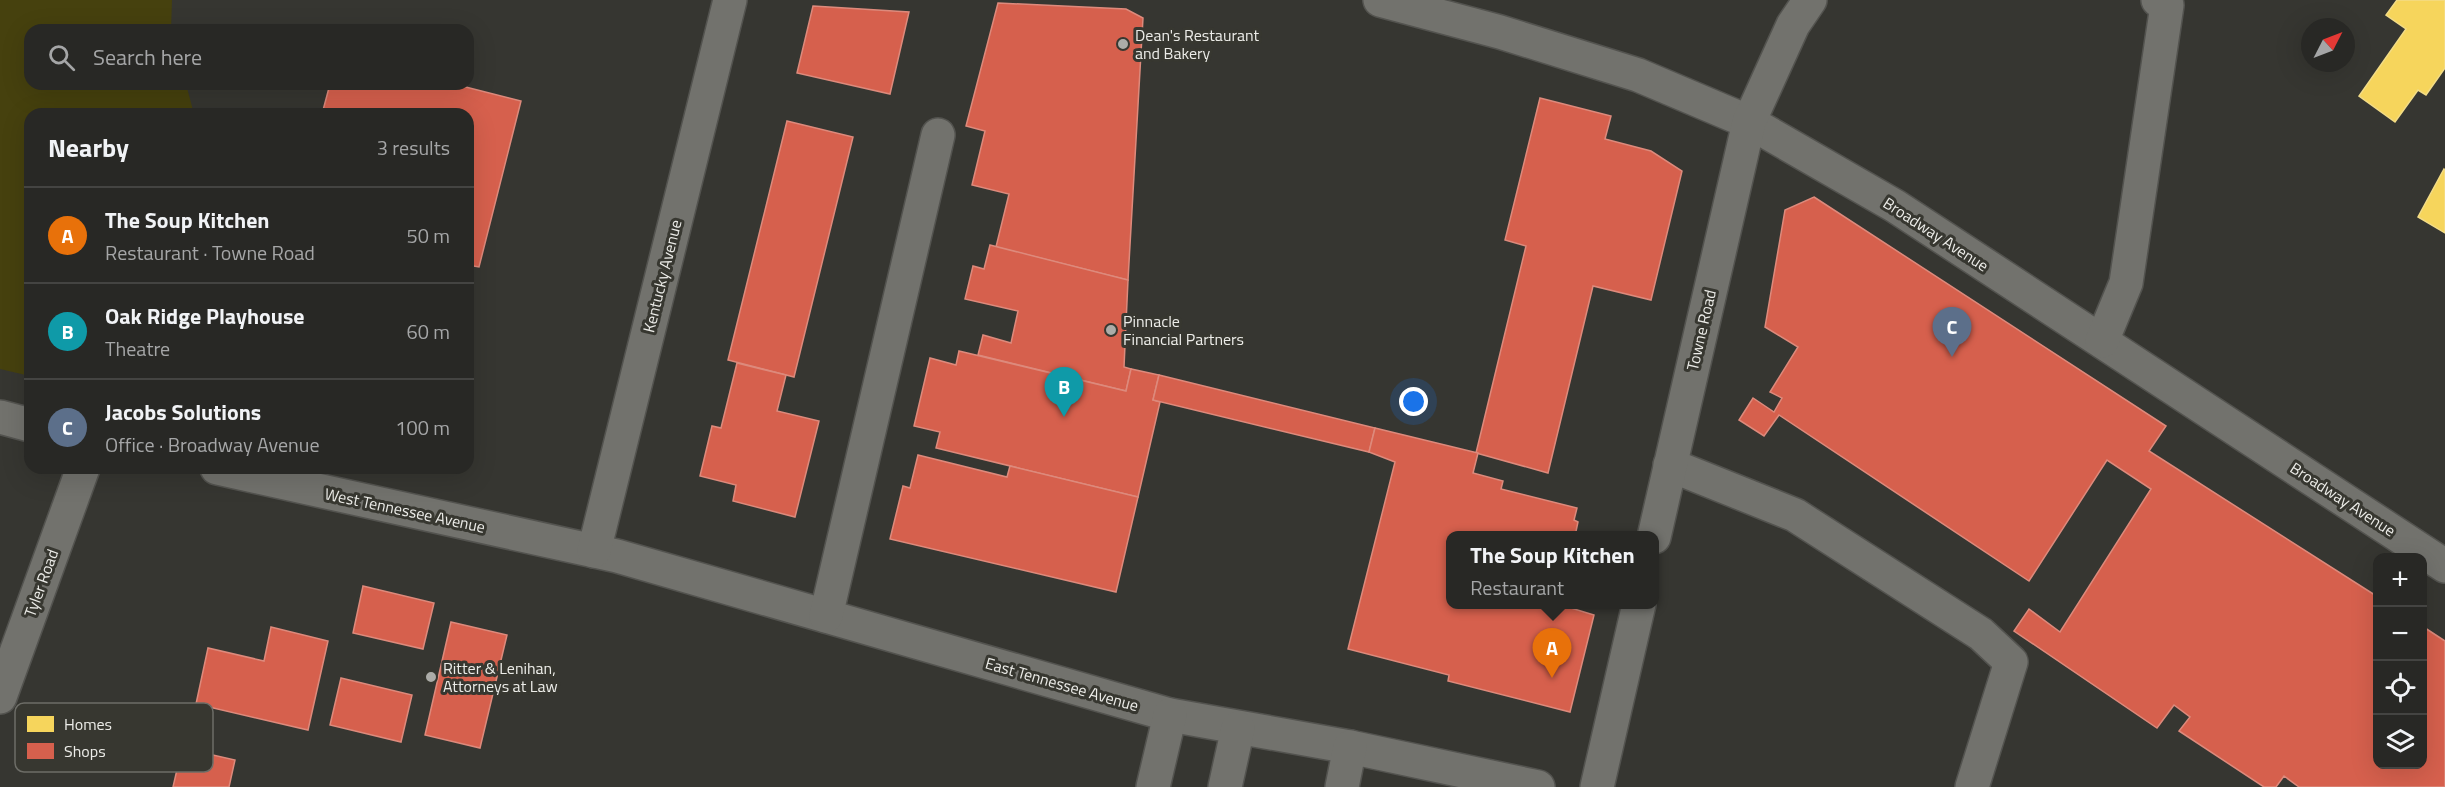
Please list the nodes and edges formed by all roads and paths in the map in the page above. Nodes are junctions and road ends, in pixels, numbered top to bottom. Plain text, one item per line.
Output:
1 (730, 0) edge
2 (1380, 0) edge
3 (1810, 0) edge
4 (2158, 0) edge
5 (1749, 122) junction
6 (938, 135) dead end
7 (2102, 341) junction
8 (0, 417) edge
9 (24, 423) edge
10 (1670, 465) junction
11 (81, 474) edge
12 (244, 474) edge
13 (1655, 531) edge
14 (594, 551) junction
15 (2445, 566) edge
16 (1638, 609) edge
17 (826, 616) junction
18 (1993, 645) junction
19 (0, 698) edge
20 (1170, 715) junction
21 (1238, 728) junction
22 (1350, 747) junction
23 (1153, 787) edge
24 (1225, 787) edge
25 (1342, 787) edge
26 (1538, 787) edge
27 (1597, 787) edge
28 (1948, 787) edge
29 (1972, 787) edge

1 - 14 street, Kentucky Avenue
2 - 5 street, Broadway Avenue
3 - 5 street, Towne Road
4 - 7 street
5 - 7 street, Broadway Avenue
5 - 10 street, Towne Road
6 - 17 street
7 - 15 street, Broadway Avenue
8 - 9 street
10 - 13 street, Towne Road
10 - 18 street
11 - 19 street, Tyler Road
12 - 14 street, West Tennessee Avenue
14 - 17 street, East Tennessee Avenue
16 - 27 street
17 - 20 street, East Tennessee Avenue
18 - 28 street
18 - 29 street
20 - 21 street, East Tennessee Avenue
20 - 23 street
21 - 22 street, East Tennessee Avenue
21 - 24 street
22 - 25 street
22 - 26 street, East Tennessee Avenue

